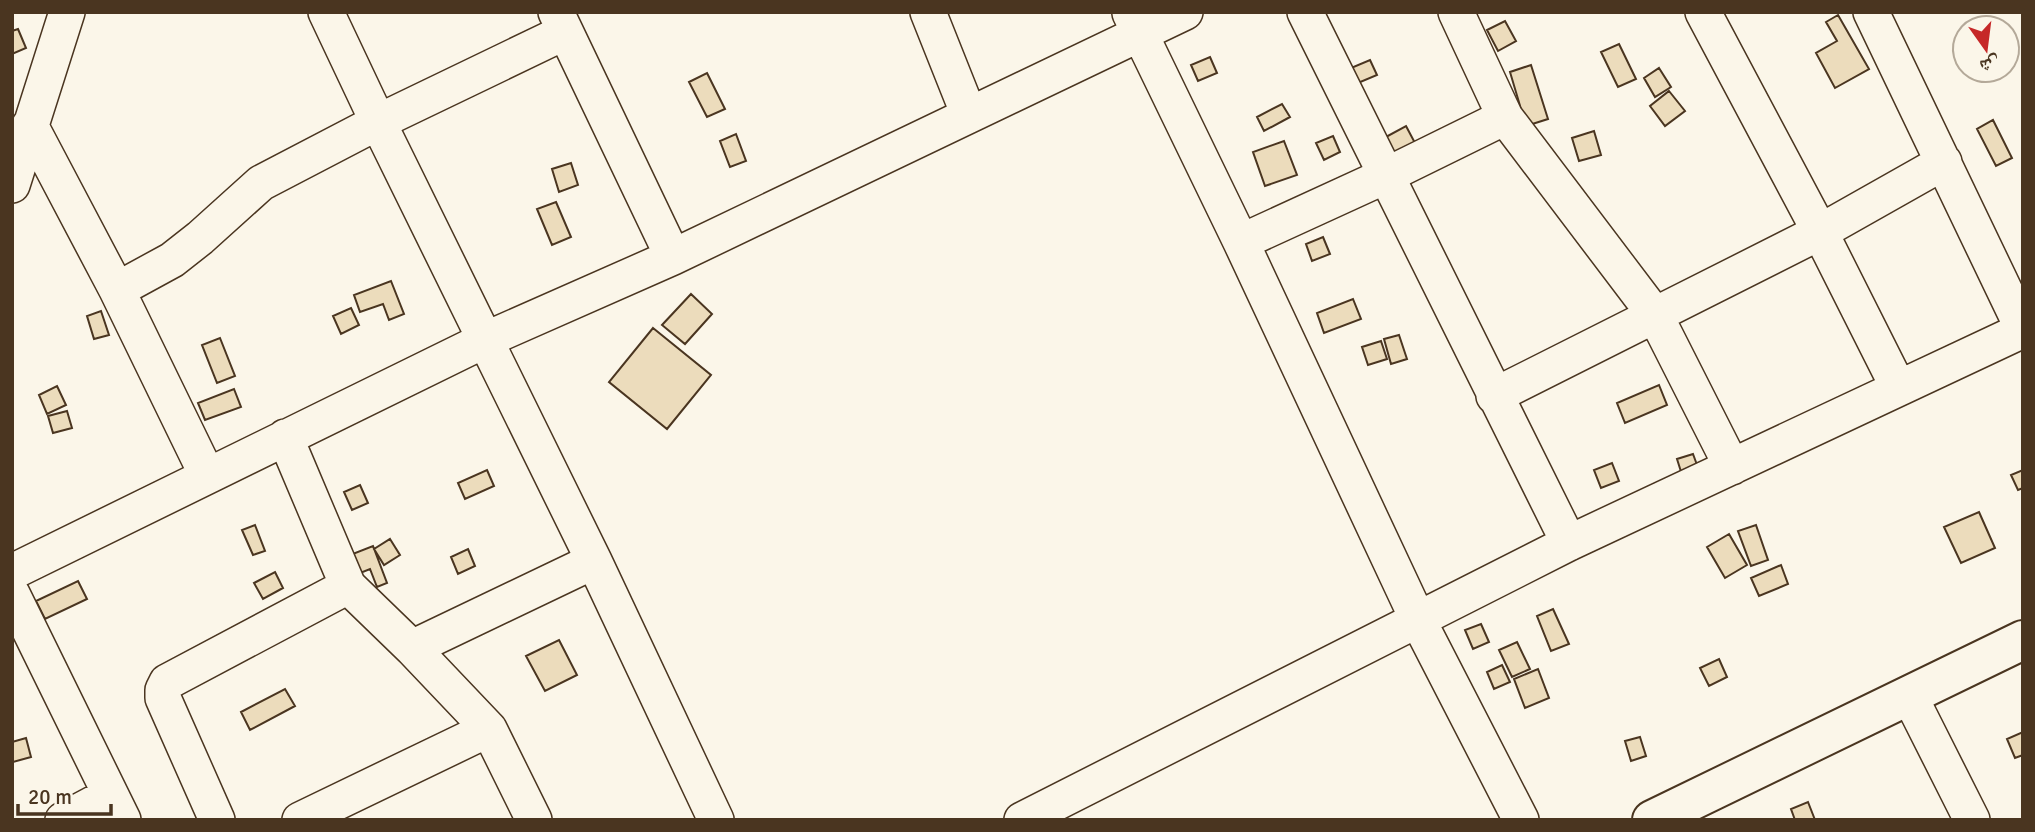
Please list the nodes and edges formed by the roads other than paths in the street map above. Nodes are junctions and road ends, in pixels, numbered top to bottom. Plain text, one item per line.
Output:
1 (67, 12) edge
2 (326, 12) edge
3 (928, 12) edge
4 (1185, 12) edge
5 (1305, 12) edge
6 (1455, 12) edge
7 (1871, 12) edge
8 (1717, 17) edge
9 (561, 22) edge
10 (1135, 23) edge
11 (969, 115) junction
12 (1505, 117) junction
13 (378, 122) junction
14 (30, 124) junction
15 (1944, 162) junction
16 (1385, 176) junction
17 (12, 185) edge
18 (1821, 232) junction
19 (1241, 242) junction
20 (673, 257) junction
21 (117, 290) junction
22 (1655, 315) junction
23 (2023, 330) edge
24 (485, 340) junction
25 (1898, 387) junction
26 (1494, 396) junction
27 (285, 437) junction
28 (1732, 467) junction
29 (207, 475) junction
30 (1569, 544) junction
31 (594, 561) junction
32 (12, 572) edge
33 (348, 586) junction
34 (12, 594) edge
35 (1418, 620) junction
36 (2023, 640) edge
37 (412, 648) junction
38 (1909, 695) junction
39 (489, 729) junction
40 (116, 808) edge
41 (63, 820) edge
42 (217, 820) edge
43 (300, 820) edge
44 (534, 820) edge
45 (716, 820) edge
46 (1022, 820) edge
47 (1521, 820) edge
48 (1652, 820) edge
49 (1972, 820) edge

1 - 14 street
2 - 13 street
3 - 11 street
4 - 10 street
5 - 16 street
6 - 12 street
7 - 15 street
8 - 18 street
9 - 13 street
9 - 20 street
10 - 11 street
10 - 19 street
11 - 20 street
12 - 16 street
12 - 22 street
13 - 21 street
13 - 24 street
14 - 17 street
14 - 21 street
15 - 18 street
15 - 23 street
16 - 19 street
16 - 26 street
18 - 22 street
18 - 25 street
19 - 35 street
20 - 24 street
21 - 29 street
22 - 26 street
22 - 28 street
23 - 25 street
24 - 27 street
24 - 31 street
25 - 28 street
26 - 30 street
27 - 29 street
27 - 33 street
28 - 30 street
29 - 32 street
30 - 35 street
31 - 37 street
31 - 45 street
33 - 37 street
33 - 42 street
34 - 40 street
35 - 46 street
35 - 47 street
36 - 38 main road
37 - 39 street
38 - 48 main road
38 - 49 street
39 - 43 street
39 - 44 street
40 - 41 street

